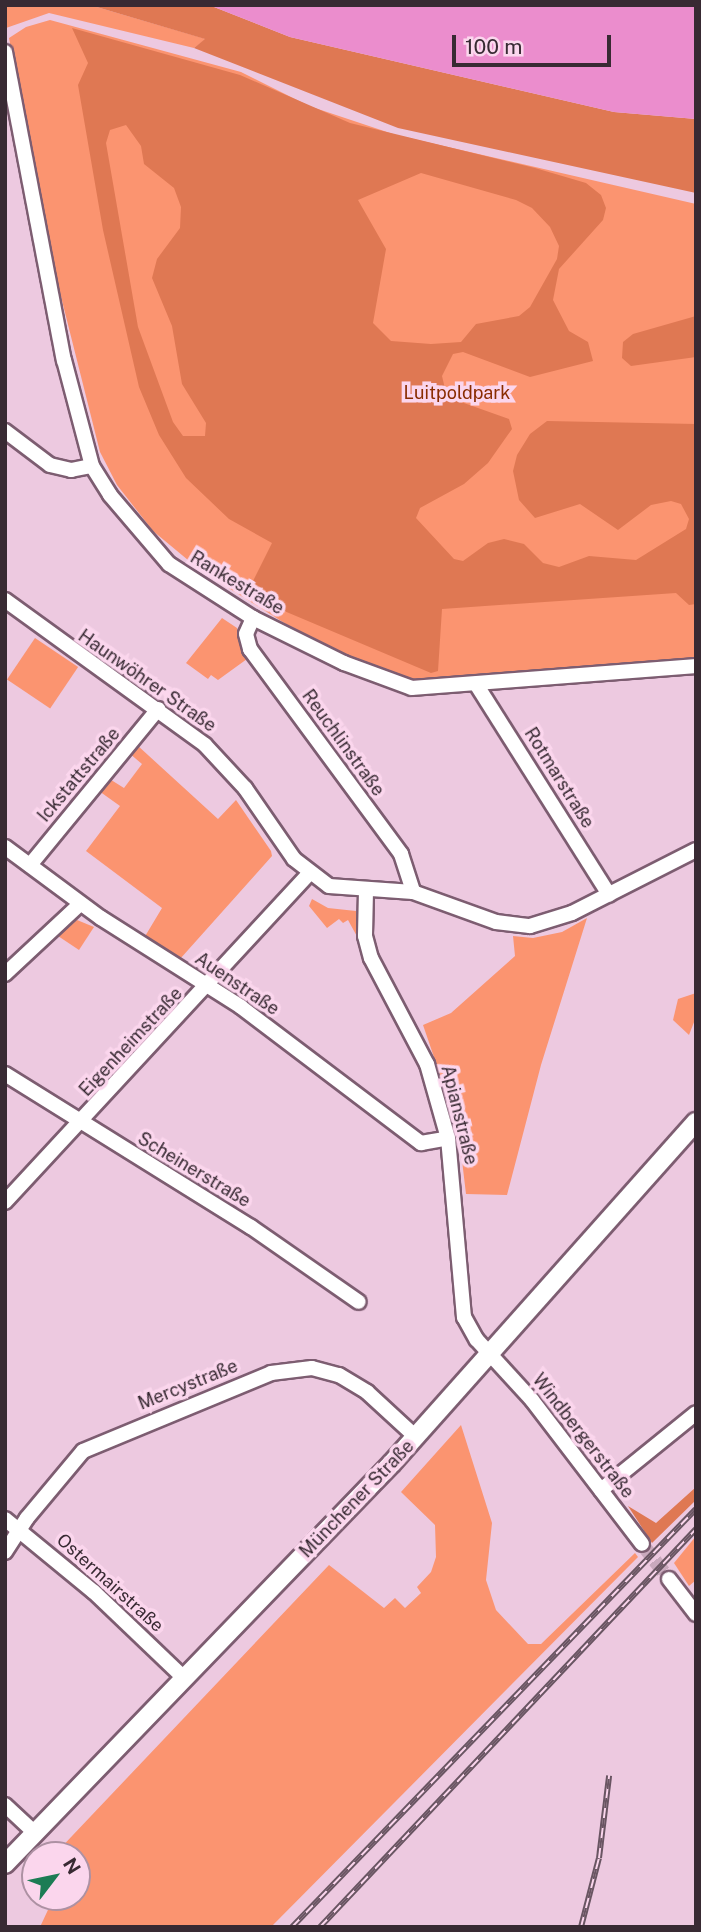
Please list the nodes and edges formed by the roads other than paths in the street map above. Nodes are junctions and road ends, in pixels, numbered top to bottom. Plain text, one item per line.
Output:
1 (5, 52) edge
2 (5, 431) edge
3 (92, 466) junction
4 (5, 600) edge
5 (253, 618) junction
6 (696, 666) edge
7 (476, 684) junction
8 (158, 709) junction
9 (5, 847) edge
10 (696, 850) edge
11 (30, 865) junction
12 (309, 874) junction
13 (366, 891) junction
14 (413, 891) junction
15 (609, 894) junction
16 (80, 904) junction
17 (5, 974) edge
18 (210, 986) junction
19 (5, 1074) edge
20 (696, 1122) edge
21 (81, 1123) junction
22 (448, 1138) junction
23 (5, 1202) edge
24 (359, 1301) dead end
25 (490, 1353) junction
26 (696, 1413) edge
27 (416, 1437) junction
28 (601, 1490) junction
29 (5, 1519) edge
30 (20, 1531) junction
31 (642, 1544) tunnel mouth
32 (5, 1552) edge
33 (669, 1579) tunnel mouth
34 (696, 1614) edge
35 (185, 1679) junction
36 (5, 1805) edge
37 (36, 1834) junction
38 (5, 1864) edge

1 - 3 street, Rankestraße
2 - 3 street
3 - 5 street, Rankestraße
4 - 8 street, Haunwöhrer Straße
5 - 7 street, Rankestraße
5 - 14 street, Reuchlinstraße
6 - 7 street, Rankestraße
7 - 15 street, Rotmarstraße
8 - 11 street, Ickstattstraße
8 - 12 street, Haunwöhrer Straße
9 - 11 street, Auenstraße
10 - 15 street, Haunwöhrer Straße
11 - 16 street, Auenstraße
12 - 13 street, Haunwöhrer Straße
12 - 18 street, Eigenheimstraße
13 - 14 street, Haunwöhrer Straße
13 - 22 street, Apianstraße
14 - 15 street, Haunwöhrer Straße
16 - 17 street
16 - 18 street, Auenstraße
18 - 21 street, Eigenheimstraße
18 - 22 street, Auenstraße
19 - 21 street, Scheinerstraße
20 - 25 main road, Münchener Straße
21 - 23 street, Eigenheimstraße
21 - 24 street, Scheinerstraße
22 - 25 street, Apianstraße
25 - 27 main road, Münchener Straße
25 - 28 street, Windbergerstraße
26 - 28 street
27 - 30 street, Mercystraße
27 - 35 main road, Münchener Straße
28 - 31 street, Windbergerstraße
29 - 30 street, Ostermairstraße
30 - 32 street, Mercystraße
30 - 35 street, Ostermairstraße
33 - 34 street
35 - 37 main road, Münchener Straße
36 - 37 street
37 - 38 main road, Münchener Straße

